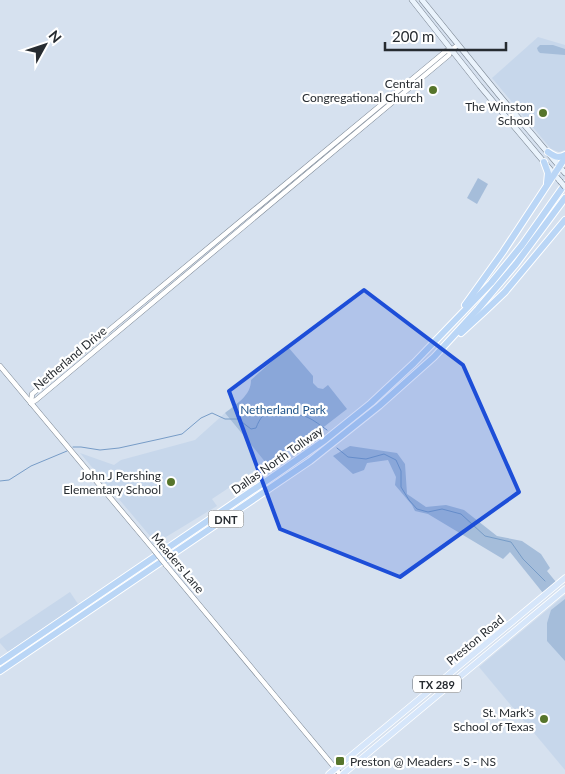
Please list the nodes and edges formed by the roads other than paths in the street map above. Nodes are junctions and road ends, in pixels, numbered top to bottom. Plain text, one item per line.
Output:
1 (412, 0) edge
2 (422, 0) edge
3 (458, 45) junction
4 (451, 50) junction
5 (488, 81) junction
6 (480, 86) junction
7 (518, 118) junction
8 (510, 123) junction
9 (548, 152) junction
10 (565, 157) edge
11 (544, 162) junction
12 (560, 166) junction
13 (565, 173) edge
14 (554, 174) junction
15 (299, 176) junction
16 (563, 184) edge
17 (547, 186) junction
18 (565, 198) edge
19 (565, 220) edge
20 (222, 236) junction
21 (226, 241) junction
22 (454, 322) junction
23 (440, 351) junction
24 (0, 366) edge
25 (31, 403) junction
26 (565, 578) edge
27 (565, 589) edge
28 (0, 662) edge
29 (0, 671) edge
30 (336, 768) junction
31 (329, 774) edge
32 (342, 774) edge

1 - 4 main road
2 - 3 main road
3 - 4 street, Netherland Drive
3 - 5 main road
4 - 6 main road
4 - 15 street, Netherland Drive
5 - 6 main road
5 - 7 main road
6 - 8 main road
7 - 8 main road
7 - 9 main road
8 - 11 main road
9 - 10 highway
9 - 12 main road
10 - 12 highway
11 - 14 main road
11 - 17 highway
12 - 13 main road
12 - 14 highway
14 - 16 main road
14 - 17 highway
15 - 20 street, Netherland Drive
15 - 21 street, Netherland Drive
16 - 22 highway, Dallas North Tollway / DNT
17 - 22 highway
18 - 23 highway, Dallas North Tollway / DNT
19 - 23 highway
20 - 21 street
20 - 25 street, Netherland Drive
21 - 25 street, Netherland Drive
22 - 28 highway, Dallas North Tollway / DNT
23 - 29 highway, Dallas North Tollway / DNT
24 - 25 street, Meaders Lane
25 - 30 street, Meaders Lane, bridge
26 - 30 main road, Preston Road / TX 289
27 - 32 main road, Preston Road / TX 289
30 - 31 main road, Preston Road / TX 289
30 - 32 street, Meaders Lane

